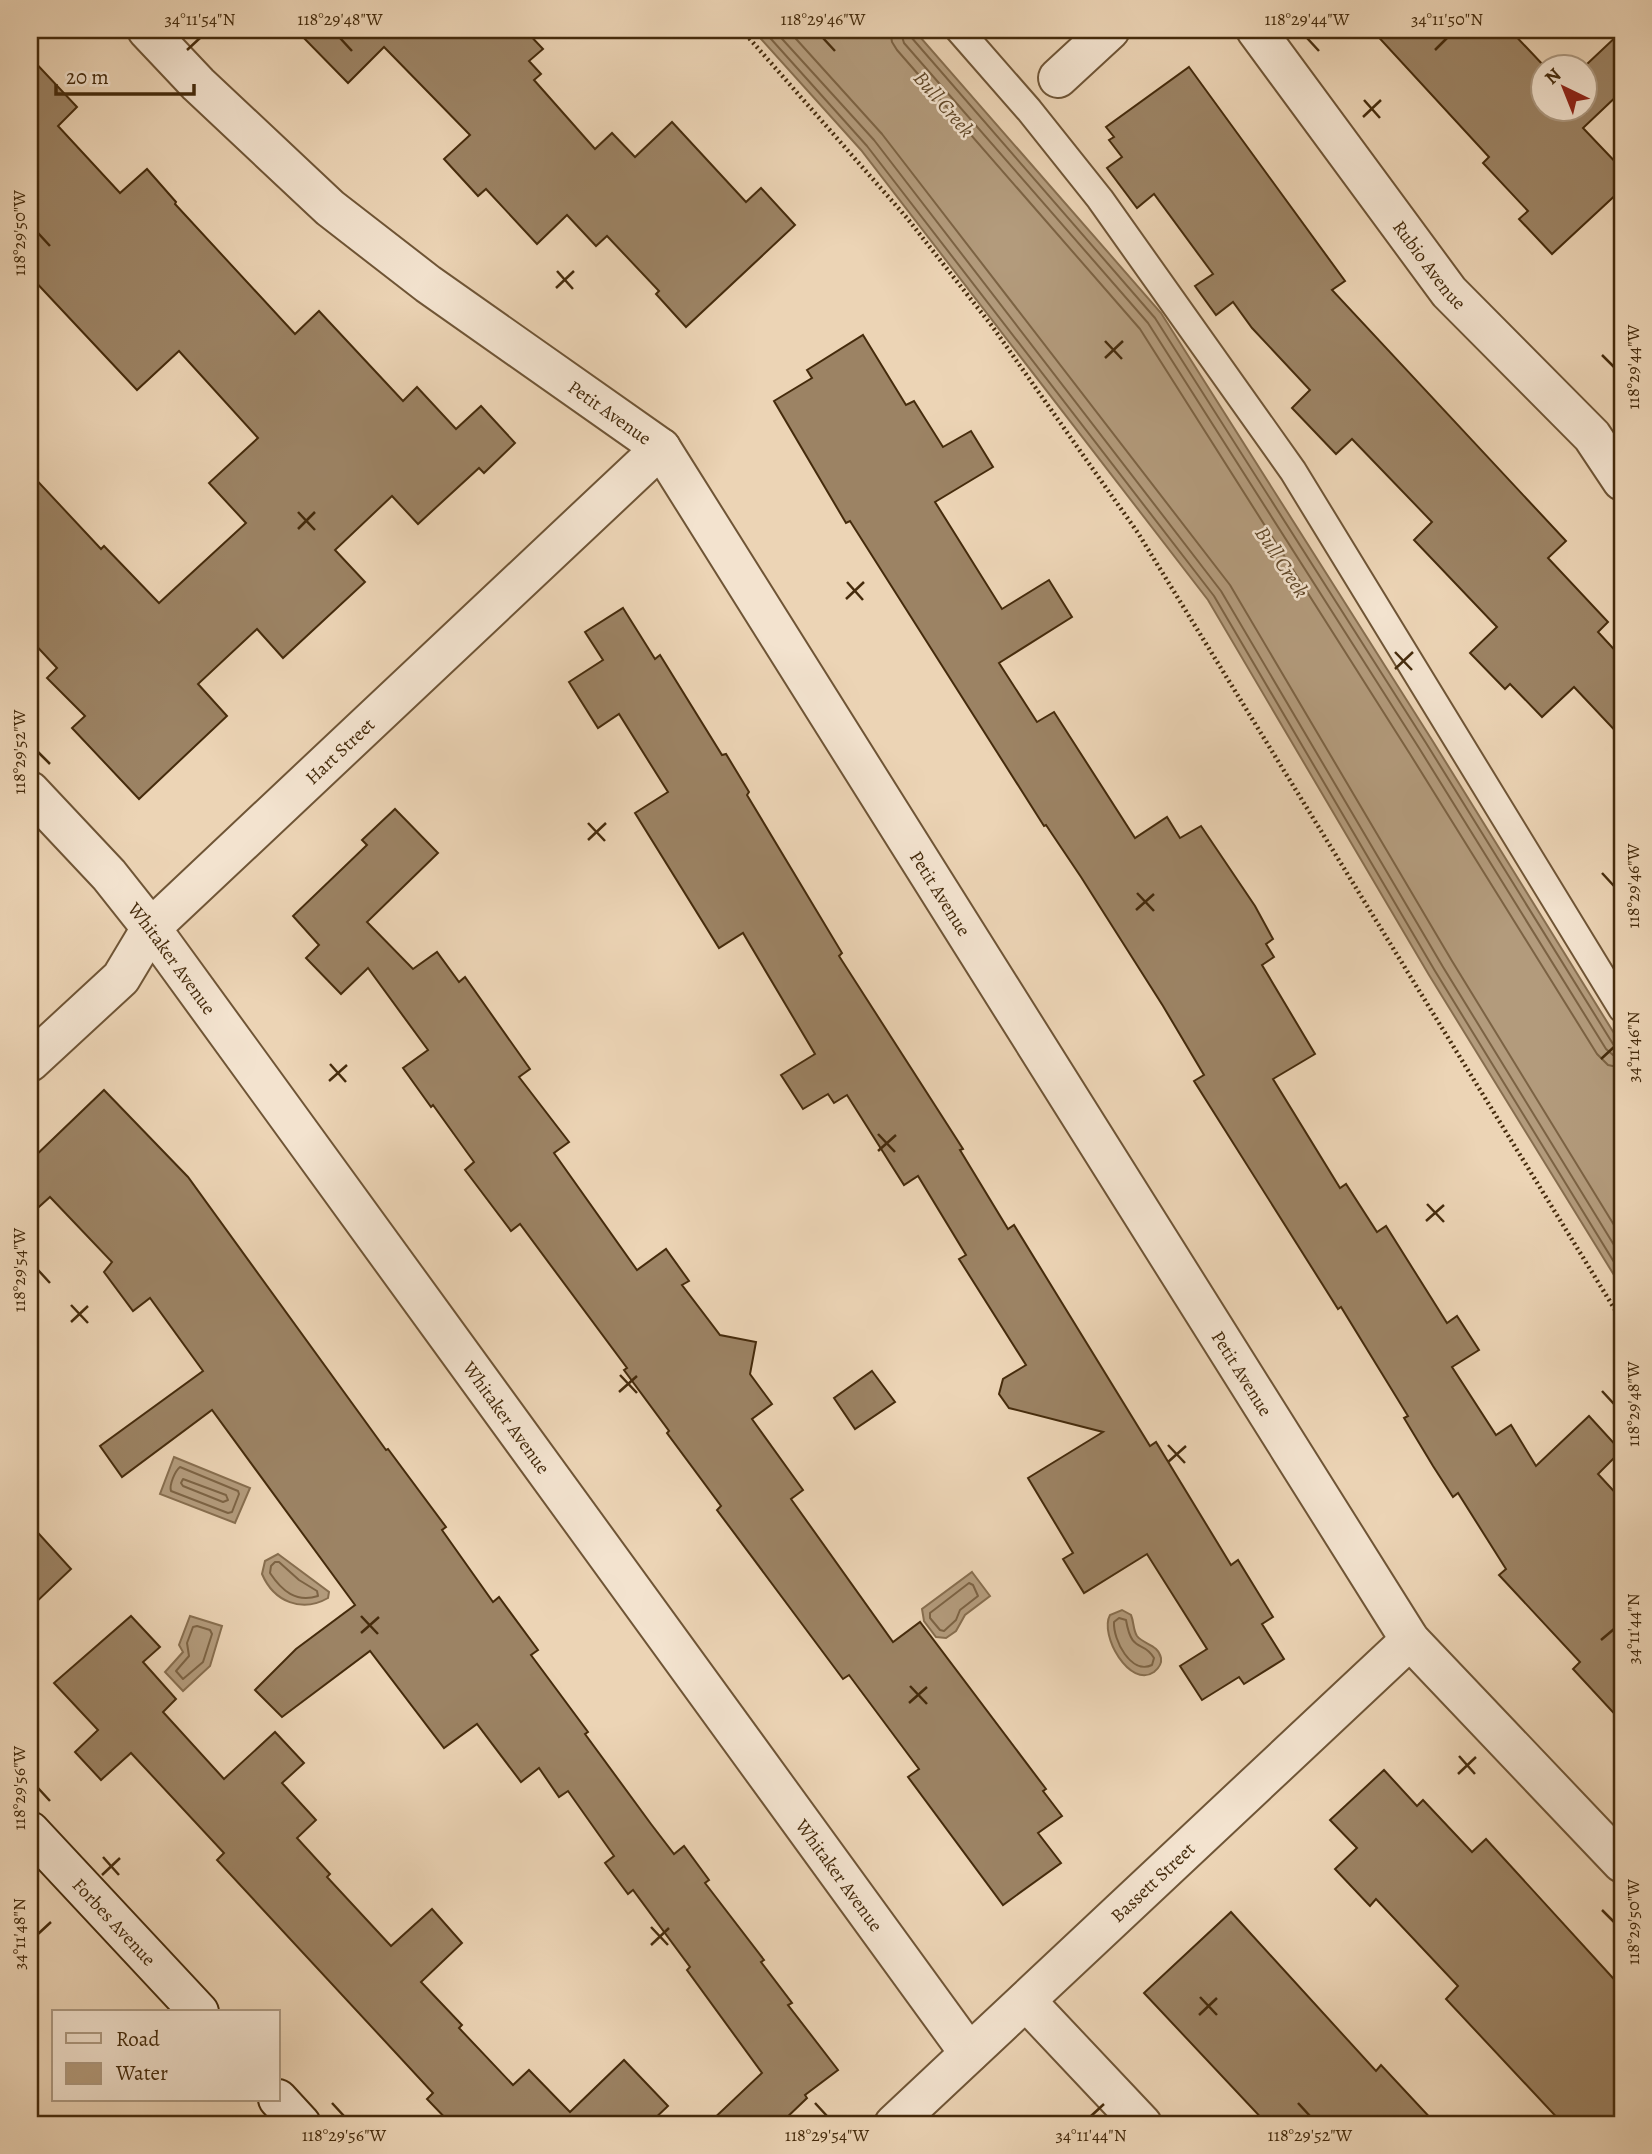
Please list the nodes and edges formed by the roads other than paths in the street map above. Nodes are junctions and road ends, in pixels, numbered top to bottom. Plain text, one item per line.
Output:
1 (147, 30) edge
2 (959, 30) edge
3 (1110, 30) edge
4 (1256, 30) edge
5 (1058, 78) dead end
6 (661, 448) junction
7 (1622, 481) edge
8 (30, 791) edge
9 (151, 928) junction
10 (1622, 1009) edge
11 (30, 1062) edge
12 (1410, 1640) junction
13 (30, 1830) edge
14 (1622, 1863) edge
15 (1026, 2001) junction
16 (197, 2010) edge
17 (969, 2053) junction
18 (280, 2101) edge
19 (301, 2124) edge
20 (894, 2124) edge
21 (1142, 2124) edge

1 - 6 street, Petit Avenue
2 - 10 lane
3 - 5 street
4 - 7 street, Rubio Avenue
6 - 9 street, Hart Street
6 - 12 street, Petit Avenue
8 - 9 street, Whitaker Avenue
9 - 11 street, Hart Street
9 - 17 street, Whitaker Avenue
12 - 14 street, Petit Avenue
12 - 15 street, Bassett Street
13 - 16 street, Forbes Avenue
15 - 17 street, Bassett Street
15 - 21 street
17 - 20 street, Bassett Street
18 - 19 street

